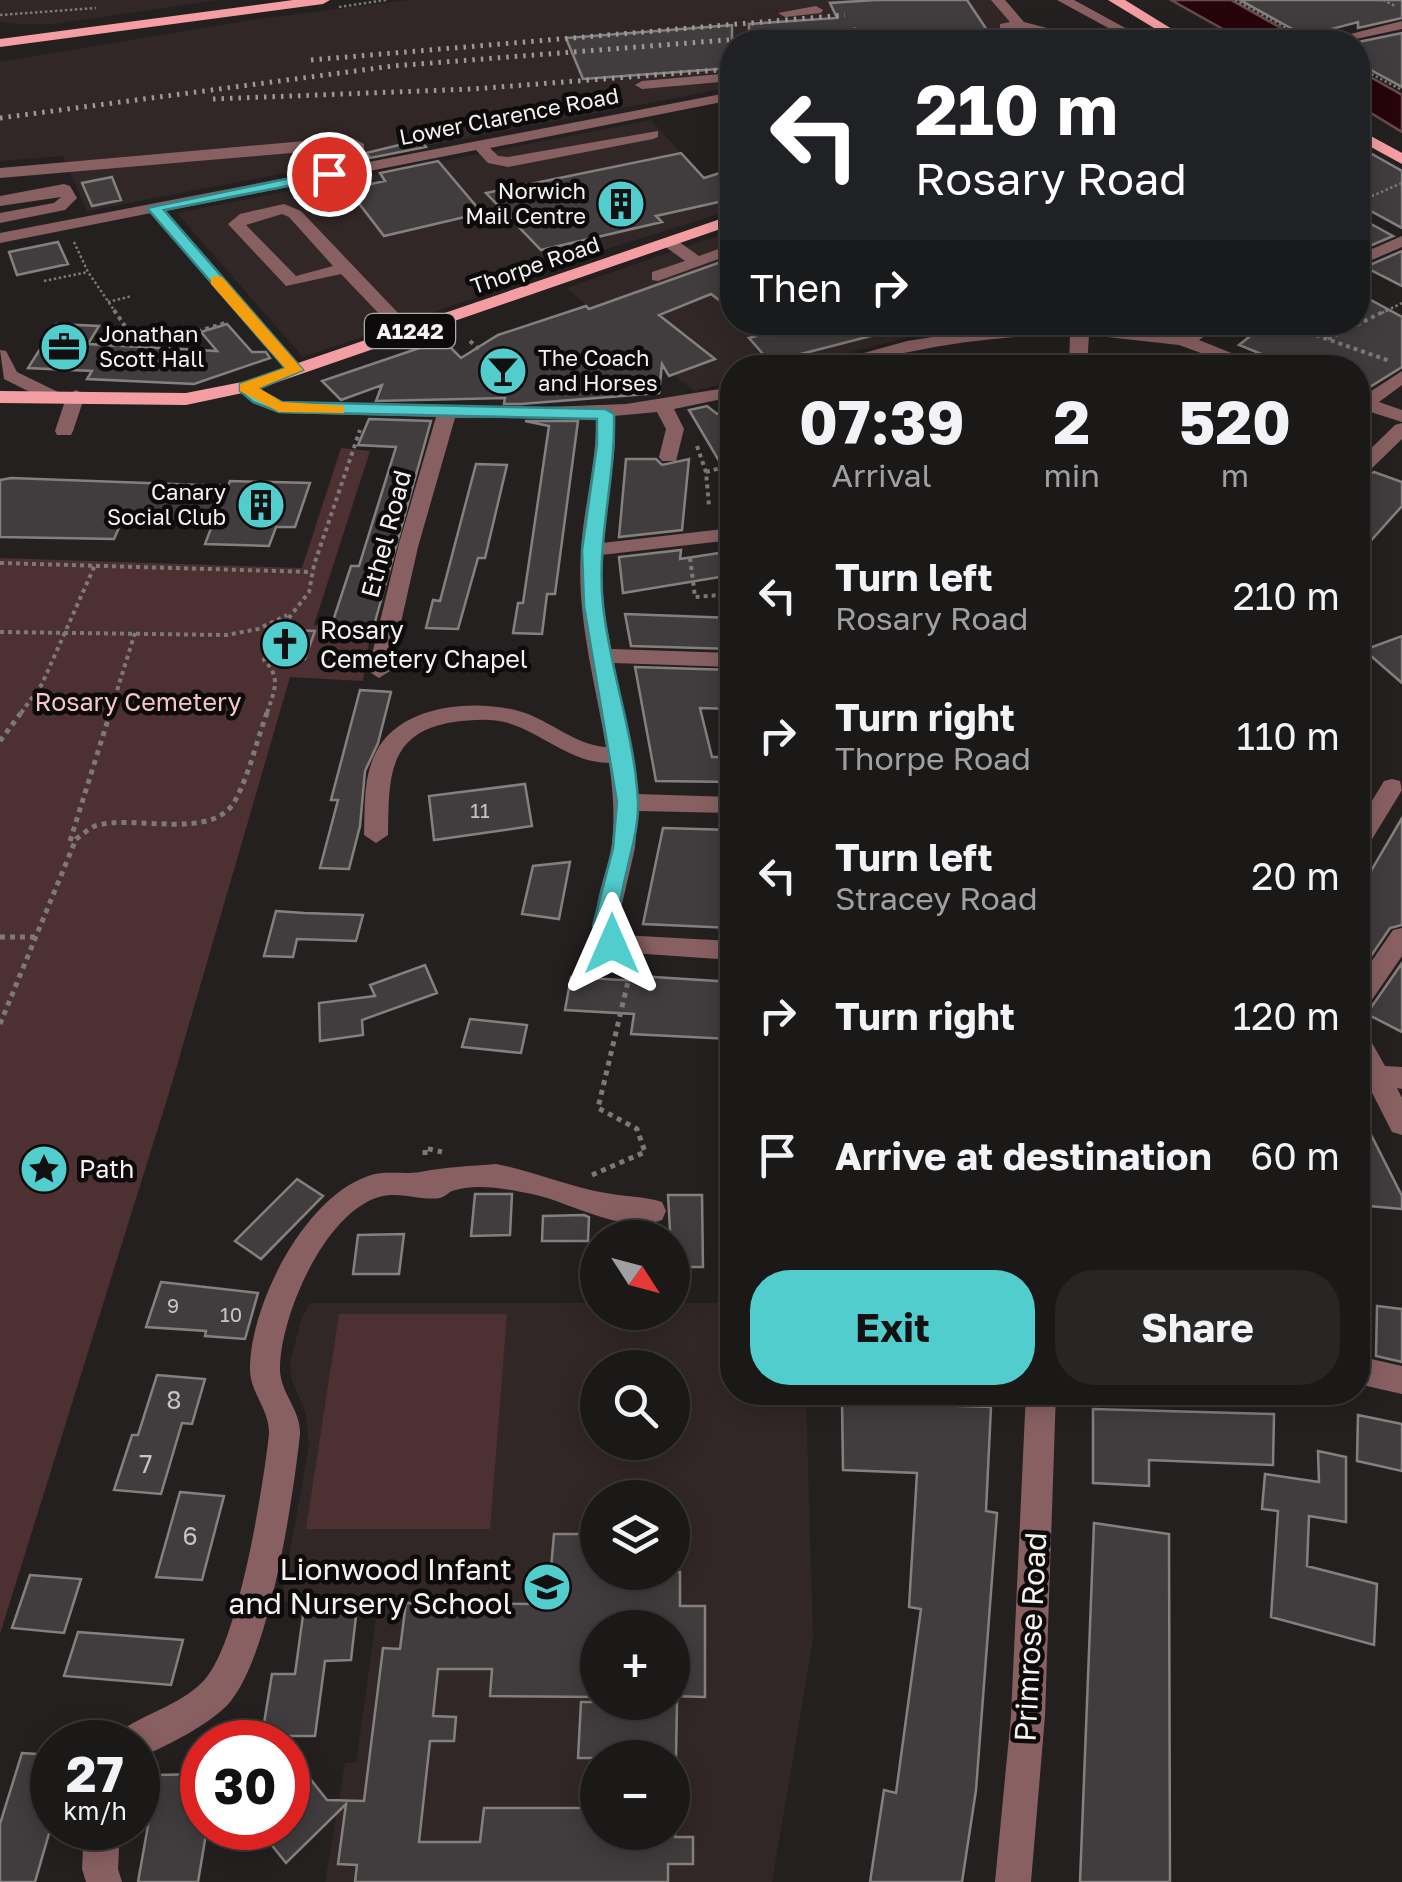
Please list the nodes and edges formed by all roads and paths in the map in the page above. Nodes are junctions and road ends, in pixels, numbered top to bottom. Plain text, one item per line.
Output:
1 (256, 0) edge
2 (323, 0) edge
3 (998, 0) edge
4 (1064, 0) edge
5 (1114, 0) edge
6 (1235, 0) edge
7 (817, 5) edge
8 (833, 9) dead end
9 (785, 14) dead end
10 (1012, 26) junction
11 (1401, 26) edge
12 (1017, 30) edge
13 (1032, 30) edge
14 (1121, 30) edge
15 (1165, 30) edge
16 (1290, 30) edge
17 (1370, 33) edge
18 (61, 36) junction
19 (0, 43) edge
20 (1370, 73) edge
21 (720, 78) edge
22 (642, 85) dead end
23 (1402, 90) edge
24 (720, 98) edge
25 (653, 134) dead end
26 (1370, 144) edge
27 (480, 145) junction
28 (1402, 160) edge
29 (0, 173) edge
30 (1402, 184) edge
31 (254, 188) junction
32 (140, 194) dead end
33 (1370, 197) edge
34 (0, 201) edge
35 (154, 208) junction
36 (269, 211) junction
37 (0, 218) edge
38 (720, 224) edge
39 (67, 225) junction
40 (0, 238) edge
41 (1402, 241) edge
42 (669, 242) junction
43 (720, 253) edge
44 (1370, 256) edge
45 (697, 262) junction
46 (344, 268) junction
47 (88, 272) junction
48 (658, 276) dead end
49 (44, 282) dead end
50 (132, 296) dead end
51 (108, 302) junction
52 (1402, 303) edge
53 (247, 316) junction
54 (393, 318) dead end
55 (1370, 319) edge
56 (1017, 335) edge
57 (1142, 335) edge
58 (1195, 335) edge
59 (1316, 335) edge
60 (1336, 335) edge
61 (1328, 339) junction
62 (1185, 341) junction
63 (470, 342) dead end
64 (482, 352) dead end
65 (0, 355) edge
66 (875, 355) edge
67 (1224, 355) edge
68 (1402, 366) edge
69 (295, 370) junction
70 (1402, 376) edge
71 (246, 388) junction
72 (720, 395) edge
73 (52, 396) junction
74 (76, 396) junction
75 (1370, 397) edge
76 (1, 399) edge
77 (1370, 406) edge
78 (664, 407) junction
79 (367, 410) junction
80 (447, 412) junction
81 (605, 414) junction
82 (1402, 416) edge
83 (1402, 429) edge
84 (64, 431) dead end
85 (669, 457) dead end
86 (1370, 460) edge
87 (720, 468) edge
88 (706, 472) dead end
89 (720, 536) edge
90 (688, 540) junction
91 (591, 550) junction
92 (0, 563) edge
93 (95, 565) junction
94 (312, 572) junction
95 (720, 595) edge
96 (288, 615) junction
97 (0, 632) edge
98 (135, 633) junction
99 (65, 635) junction
100 (274, 637) dead end
101 (268, 652) dead end
102 (600, 656) junction
103 (720, 660) edge
104 (380, 670) dead end
105 (0, 741) edge
106 (616, 755) junction
107 (1392, 787) dead end
108 (628, 802) junction
109 (720, 805) edge
110 (1370, 823) edge
111 (376, 835) dead end
112 (69, 844) junction
113 (0, 937) edge
114 (35, 937) junction
115 (1402, 937) edge
116 (624, 945) junction
117 (720, 951) edge
118 (1370, 983) edge
119 (0, 1024) edge
120 (1370, 1055) edge
121 (1389, 1077) edge
122 (1402, 1124) edge
123 (459, 1156) dead end
124 (591, 1176) dead end
125 (434, 1183) junction
126 (652, 1211) dead end
127 (1370, 1373) edge
128 (1402, 1380) edge
129 (1040, 1405) edge
130 (160, 1726) edge
131 (101, 1850) edge
132 (104, 1882) edge
133 (1012, 1882) edge

1 - 18 main road
2 - 18 main road
3 - 10 street
4 - 14 street
5 - 15 main road
6 - 16 path
7 - 8 street
7 - 9 street
10 - 12 street
10 - 13 street
11 - 17 street
18 - 19 main road
20 - 23 path
21 - 22 street
24 - 27 street, Lower Clarence Road
25 - 27 street
26 - 28 main road
27 - 31 street, Lower Clarence Road
29 - 32 street
30 - 33 path
31 - 35 street, Lower Clarence Road
31 - 36 street
34 - 37 street
35 - 39 street, Lower Clarence Road
35 - 53 street
36 - 46 street
36 - 46 street
38 - 42 main road, Thorpe Road / A1242
39 - 40 street, Lower Clarence Road
39 - 47 path
41 - 44 street
42 - 45 street
42 - 69 main road, Thorpe Road / A1242
43 - 45 street
45 - 48 street
46 - 54 street
47 - 49 path
47 - 51 path
50 - 51 path
51 - 53 path
52 - 55 path
53 - 69 street
56 - 66 street
57 - 62 street
58 - 62 street
59 - 61 path
60 - 61 path
61 - 68 path
62 - 67 street
63 - 64 path
65 - 73 street
69 - 71 main road, Thorpe Road / A1242
70 - 75 street
71 - 74 main road, Thorpe Road / A1242
71 - 79 street
72 - 78 street
73 - 74 main road, Thorpe Road / A1242
73 - 76 main road, Thorpe Road / A1242
74 - 84 street
77 - 82 street
78 - 81 street
78 - 85 street
79 - 80 street
79 - 94 path
80 - 81 street
80 - 104 street, Ethel Road
81 - 91 street
83 - 86 street
87 - 88 path
89 - 90 street
90 - 91 street
90 - 95 path
91 - 102 street
92 - 93 path
93 - 94 path
93 - 99 path
94 - 96 path
96 - 98 path
96 - 100 path
97 - 99 path
98 - 99 path
98 - 112 path
99 - 105 path
101 - 112 path
102 - 103 street
102 - 106 street
106 - 108 street
106 - 111 street
107 - 110 street
108 - 109 street
108 - 116 street
112 - 114 path
113 - 114 path
114 - 119 path
115 - 118 street
116 - 117 street
116 - 124 path
120 - 121 street
121 - 122 street
123 - 125 path
125 - 126 street
125 - 130 street
127 - 128 street
129 - 133 street, Primrose Road
131 - 132 street

